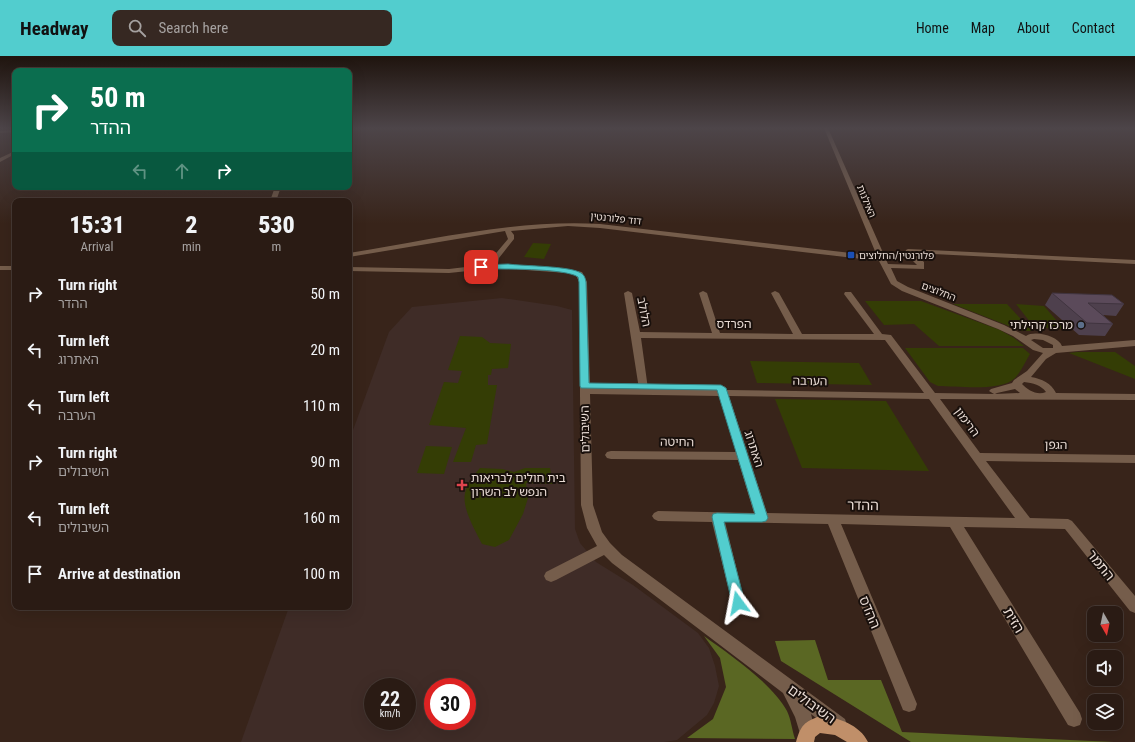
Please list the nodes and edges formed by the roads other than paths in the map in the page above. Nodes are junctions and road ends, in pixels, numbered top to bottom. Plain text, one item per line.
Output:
1 (840, 160) edge
2 (508, 229) junction
3 (352, 255) edge
4 (1135, 262) edge
5 (884, 263) junction
6 (494, 266) junction
7 (0, 268) edge
8 (12, 268) edge
9 (352, 269) edge
10 (775, 292) dead end
11 (628, 293) dead end
12 (704, 293) dead end
13 (848, 294) dead end
14 (1001, 327) junction
15 (636, 335) junction
16 (717, 336) junction
17 (799, 336) junction
18 (1037, 336) junction
19 (884, 337) junction
20 (1051, 340) junction
21 (1029, 343) junction
22 (1135, 343) edge
23 (1088, 346) junction
24 (1055, 350) junction
25 (1036, 365) junction
26 (1020, 382) junction
27 (585, 388) junction
28 (643, 389) junction
29 (1045, 389) junction
30 (722, 390) junction
31 (929, 393) junction
32 (1036, 396) junction
33 (1135, 397) edge
34 (611, 455) dead end
35 (743, 456) junction
36 (977, 457) junction
37 (1135, 459) edge
38 (658, 516) dead end
39 (717, 517) junction
40 (762, 518) junction
41 (832, 519) junction
42 (954, 522) junction
43 (1026, 523) junction
44 (1068, 524) joint
45 (605, 548) junction
46 (551, 576) dead end
47 (738, 603) dead end
48 (1135, 607) edge
49 (777, 679) junction
50 (909, 704) dead end
51 (1074, 719) dead end
52 (846, 730) junction
53 (807, 738) edge
54 (859, 742) edge

1 - 5 street, האילנות
2 - 3 street, דוד פלורנטין
2 - 5 street, דוד פלורנטין
2 - 6 street
4 - 5 street, דוד פלורנטין
5 - 14 street, החלוצים
6 - 9 street, השיבולים
6 - 27 street, השיבולים
7 - 8 street
10 - 17 street
11 - 15 street, הלולב
12 - 16 street
13 - 19 street, הרימון
14 - 18 street, החלוצים
14 - 21 street, החלוצים
15 - 16 street, הפרדס
15 - 28 street
16 - 17 street, הפרדס
17 - 19 street, הפרדס
18 - 20 street, החלוצים
18 - 21 street
19 - 31 street, הרימון
20 - 23 street
20 - 24 street
21 - 24 street, החלוצים
21 - 25 street
22 - 23 street
23 - 24 street
24 - 25 street
25 - 26 street
25 - 29 street
26 - 29 street
26 - 31 street, הערבה
26 - 32 street
27 - 28 street, הערבה
27 - 45 street, השיבולים
28 - 30 street, הערבה
29 - 32 street, הערבה
29 - 33 street
30 - 31 street, הערבה
30 - 35 street, האתרוג
31 - 32 street, הערבה
31 - 36 street, הרימון
34 - 35 street, החיטה
35 - 40 street, האתרוג
36 - 37 street, הגפן
36 - 43 street, הרימון
38 - 39 street, ההדר
39 - 40 street, ההדר
39 - 47 street
40 - 41 street, ההדר
41 - 42 street, ההדר
41 - 50 street, ההדס
42 - 43 street, ההדר
42 - 51 street, הזית
43 - 44 street, ההדר
44 - 48 street, התמר
45 - 46 street
45 - 49 street, השיבולים
49 - 52 street, השיבולים
49 - 53 street, השיבולים
52 - 53 main road
52 - 54 main road

